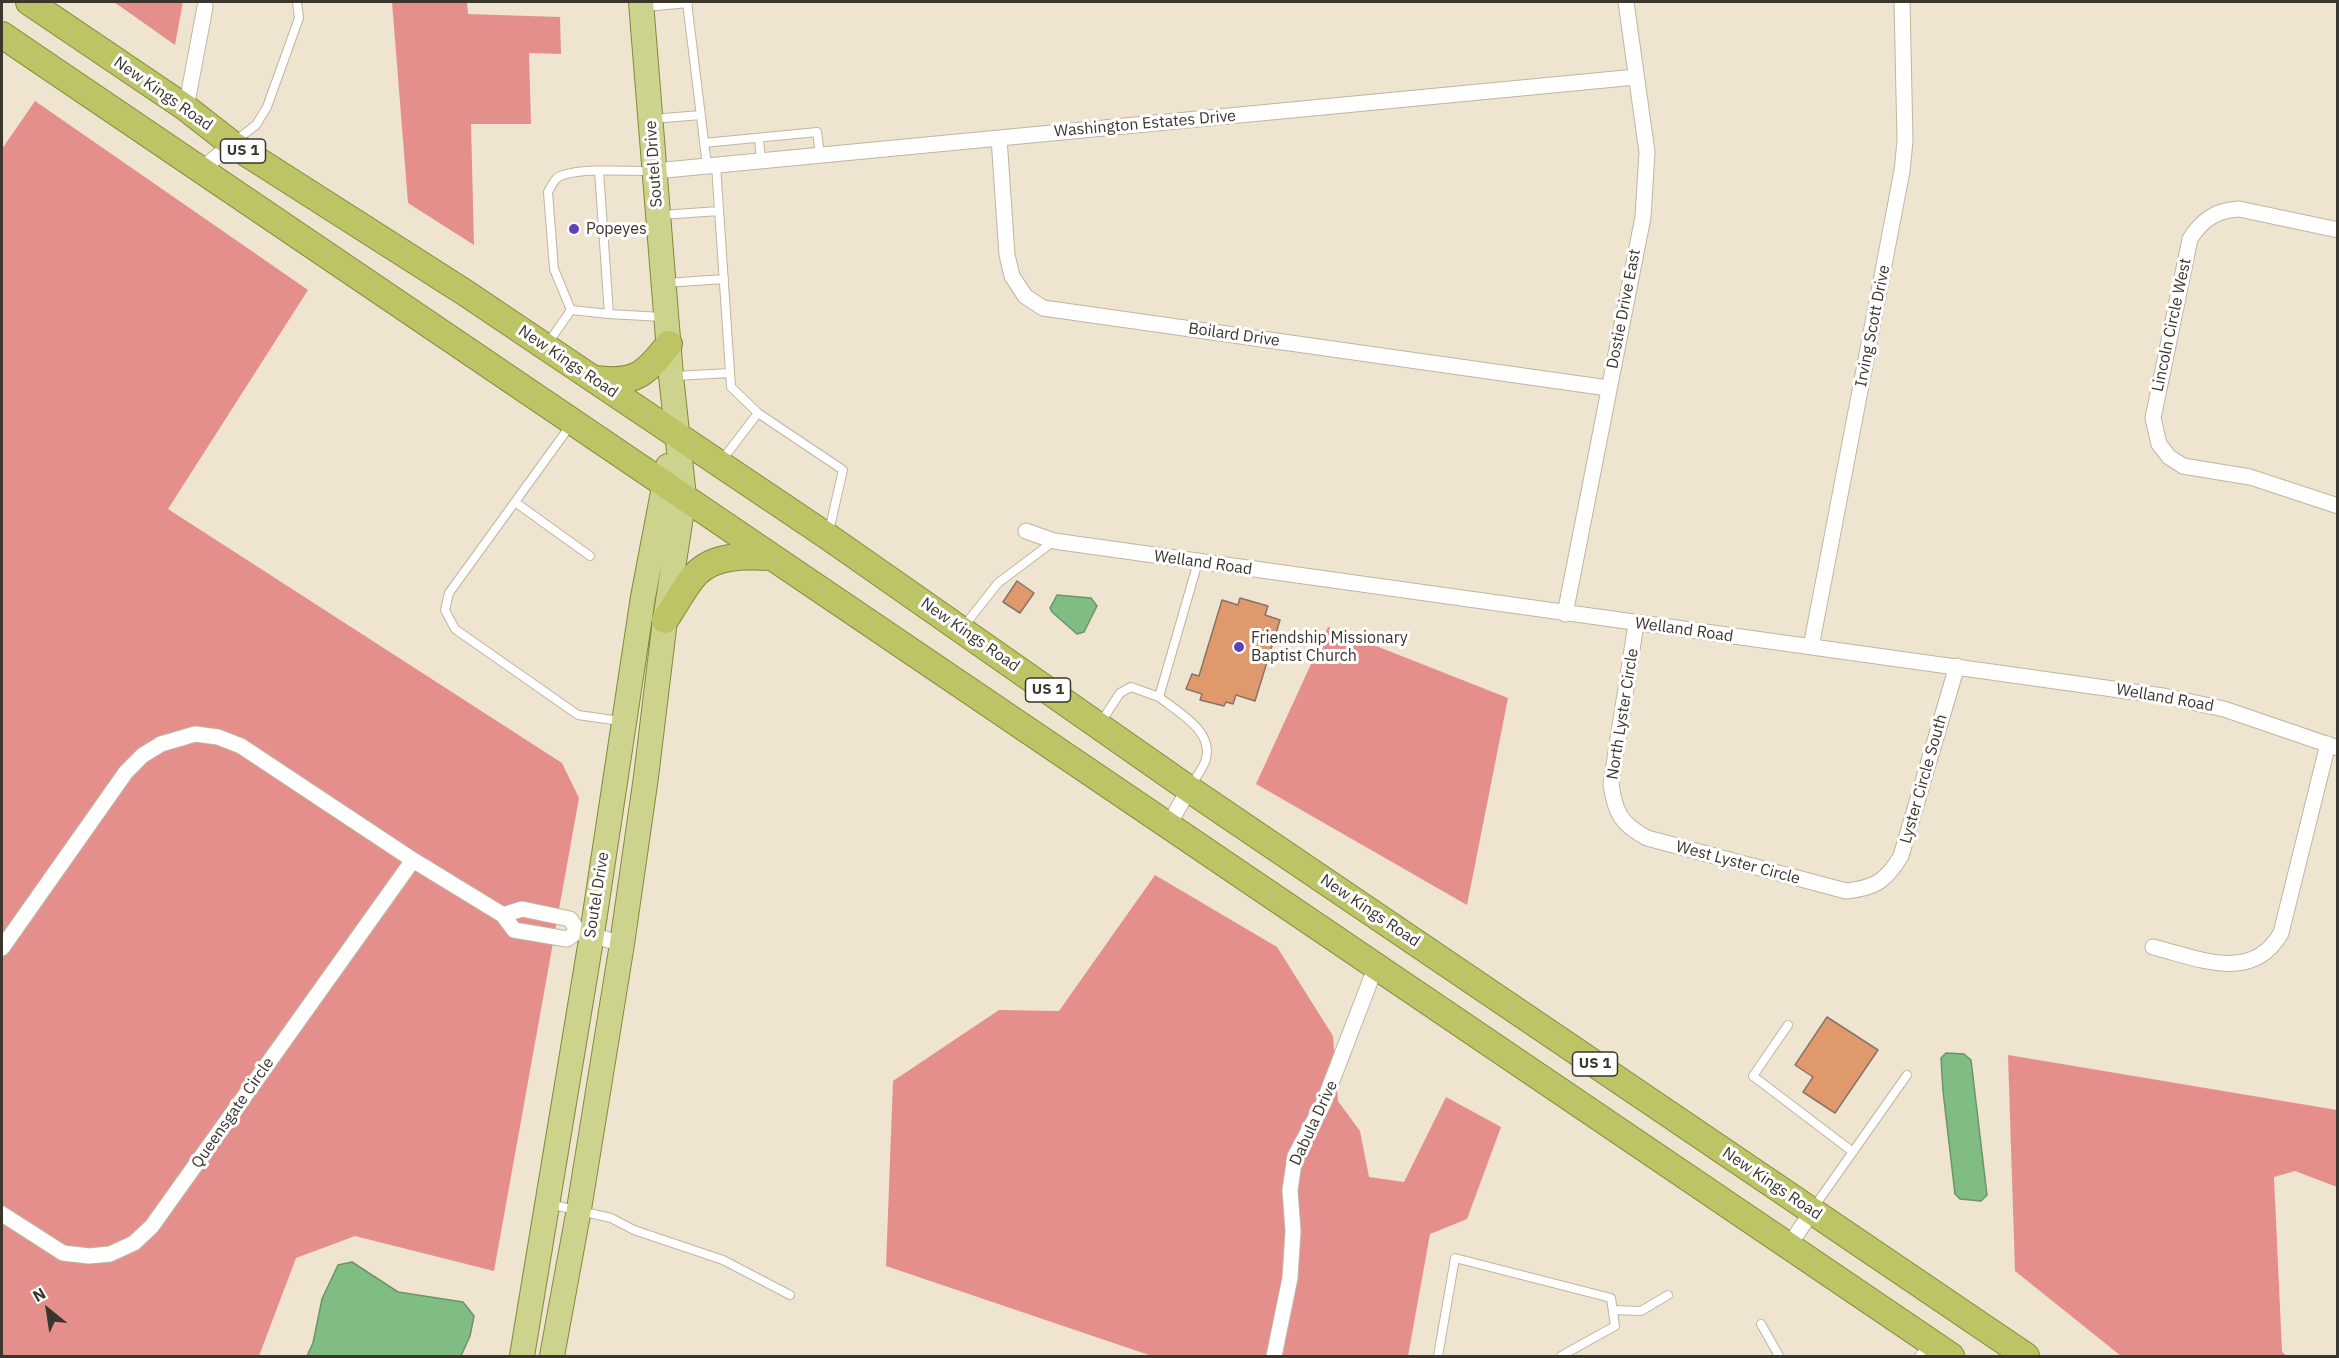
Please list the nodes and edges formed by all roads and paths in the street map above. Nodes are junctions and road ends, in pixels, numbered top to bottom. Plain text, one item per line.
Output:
1 (29, 2) edge
2 (297, 2) edge
3 (687, 2) edge
4 (1626, 2) edge
5 (1902, 2) edge
6 (641, 4) edge
7 (205, 7) dead end
8 (2, 35) edge
9 (1636, 77) junction
10 (186, 108) junction
11 (700, 115) junction
12 (651, 119) junction
13 (759, 138) junction
14 (999, 138) junction
15 (704, 143) junction
16 (232, 144) junction
17 (820, 155) junction
18 (761, 161) junction
19 (711, 166) junction
20 (201, 170) junction
21 (598, 171) junction
22 (655, 171) junction
23 (719, 212) junction
24 (658, 215) junction
25 (2337, 230) edge
26 (724, 279) junction
27 (664, 283) junction
28 (571, 310) junction
29 (609, 314) junction
30 (666, 317) junction
31 (669, 344) junction
32 (546, 346) junction
33 (730, 374) junction
34 (671, 376) junction
35 (595, 379) junction
36 (1608, 388) junction
37 (758, 413) junction
38 (572, 422) junction
39 (677, 434) junction
40 (720, 463) junction
41 (674, 491) junction
42 (515, 502) junction
43 (2337, 506) edge
44 (1026, 531) dead end
45 (828, 536) junction
46 (1054, 541) junction
47 (590, 556) dead end
48 (772, 557) junction
49 (1197, 562) junction
50 (1564, 614) junction
51 (665, 620) junction
52 (1636, 624) junction
53 (961, 629) junction
54 (1811, 647) junction
55 (1957, 666) junction
56 (1159, 697) junction
57 (624, 721) junction
58 (1099, 726) junction
59 (2333, 746) edge
60 (1189, 789) junction
61 (1614, 804) joint
62 (1168, 826) junction
63 (413, 860) junction
64 (1877, 884) joint
65 (503, 915) junction
66 (585, 932) junction
67 (621, 944) junction
68 (2152, 947) dead end
69 (2, 948) edge
70 (1376, 966) junction
71 (1788, 1025) dead end
72 (1907, 1075) dead end
73 (1853, 1152) junction
74 (547, 1203) junction
75 (579, 1209) junction
76 (1812, 1211) junction
77 (2, 1214) edge
78 (1789, 1246) junction
79 (790, 1295) dead end
80 (1668, 1295) dead end
81 (1613, 1310) junction
82 (1761, 1324) dead end
83 (1934, 1352) edge
84 (522, 1356) edge
85 (552, 1356) edge
86 (1274, 1356) edge
87 (1438, 1356) edge
88 (1561, 1356) edge
89 (1779, 1356) edge
90 (2026, 1356) edge

1 - 10 highway, New Kings Road / US 1
2 - 16 lane
3 - 6 lane
3 - 11 lane
4 - 9 street, Dostie Drive East
5 - 54 street, Irving Scott Drive
6 - 12 main road, Soutel Drive
7 - 10 street
8 - 20 highway, US 1
9 - 14 street, Washington Estates Drive
9 - 36 street, Dostie Drive East
10 - 16 highway, New Kings Road / US 1
11 - 12 lane
11 - 15 lane
12 - 22 main road, Soutel Drive
13 - 15 lane
13 - 17 lane
13 - 18 lane
14 - 17 street, Washington Estates Drive
14 - 36 street, Boilard Drive
15 - 19 lane
16 - 20 street
16 - 32 highway, New Kings Road / US 1
17 - 18 street, Washington Estates Drive
18 - 19 street, Washington Estates Drive
19 - 22 street, Washington Estates Drive
19 - 23 lane
20 - 38 highway, US 1
21 - 22 lane
21 - 28 lane
21 - 29 lane
22 - 24 main road, Soutel Drive
23 - 24 lane
23 - 26 lane
24 - 27 main road, Soutel Drive
25 - 43 street, Lincoln Circle West
26 - 27 lane
26 - 33 lane
27 - 30 main road, Soutel Drive
28 - 29 lane
28 - 32 lane
29 - 30 lane
30 - 31 main road, Soutel Drive
31 - 34 main road, Soutel Drive
31 - 35 highway
32 - 35 highway, New Kings Road / US 1
33 - 34 lane
33 - 37 lane
34 - 39 main road, Soutel Drive
35 - 39 highway, New Kings Road / US 1
36 - 50 street, Dostie Drive East
37 - 40 lane
37 - 45 lane
38 - 41 highway, US 1
38 - 42 lane
39 - 40 highway, New Kings Road / US 1
39 - 41 main road, Soutel Drive
40 - 45 highway, New Kings Road / US 1
41 - 48 highway, US 1
41 - 51 main road, Soutel Drive
41 - 57 main road, Soutel Drive
42 - 47 lane
42 - 57 lane
44 - 46 street, Welland Road
45 - 53 highway, New Kings Road / US 1
46 - 49 street, Welland Road
46 - 53 lane
48 - 51 highway
48 - 62 highway, US 1
49 - 50 street, Welland Road
49 - 56 lane
50 - 52 street, Welland Road
51 - 67 main road, Soutel Drive
52 - 54 street, Welland Road
52 - 61 street, North Lyster Circle
53 - 58 highway, New Kings Road / US 1
54 - 55 street, Welland Road
55 - 59 street, Welland Road
55 - 64 street, Lyster Circle South
56 - 58 lane
56 - 60 lane
57 - 66 main road, Soutel Drive
58 - 60 highway, New Kings Road / US 1
59 - 68 street
60 - 62 street
60 - 76 highway, New Kings Road / US 1
61 - 64 street, West Lyster Circle
62 - 70 highway, US 1
63 - 65 street
63 - 69 street
63 - 77 street, Queensgate Circle
65 - 66 street
65 - 66 street
66 - 67 street
66 - 74 main road, Soutel Drive
67 - 75 main road, Soutel Drive
70 - 78 highway, US 1
70 - 86 street, Dabula Drive
71 - 73 lane
72 - 73 lane
73 - 76 lane
74 - 75 lane
74 - 84 main road, Soutel Drive
75 - 79 lane
75 - 85 main road, Soutel Drive
76 - 78 street
76 - 90 highway, New Kings Road / US 1
78 - 83 highway, US 1
80 - 81 lane
81 - 87 lane
81 - 88 lane
82 - 89 lane

